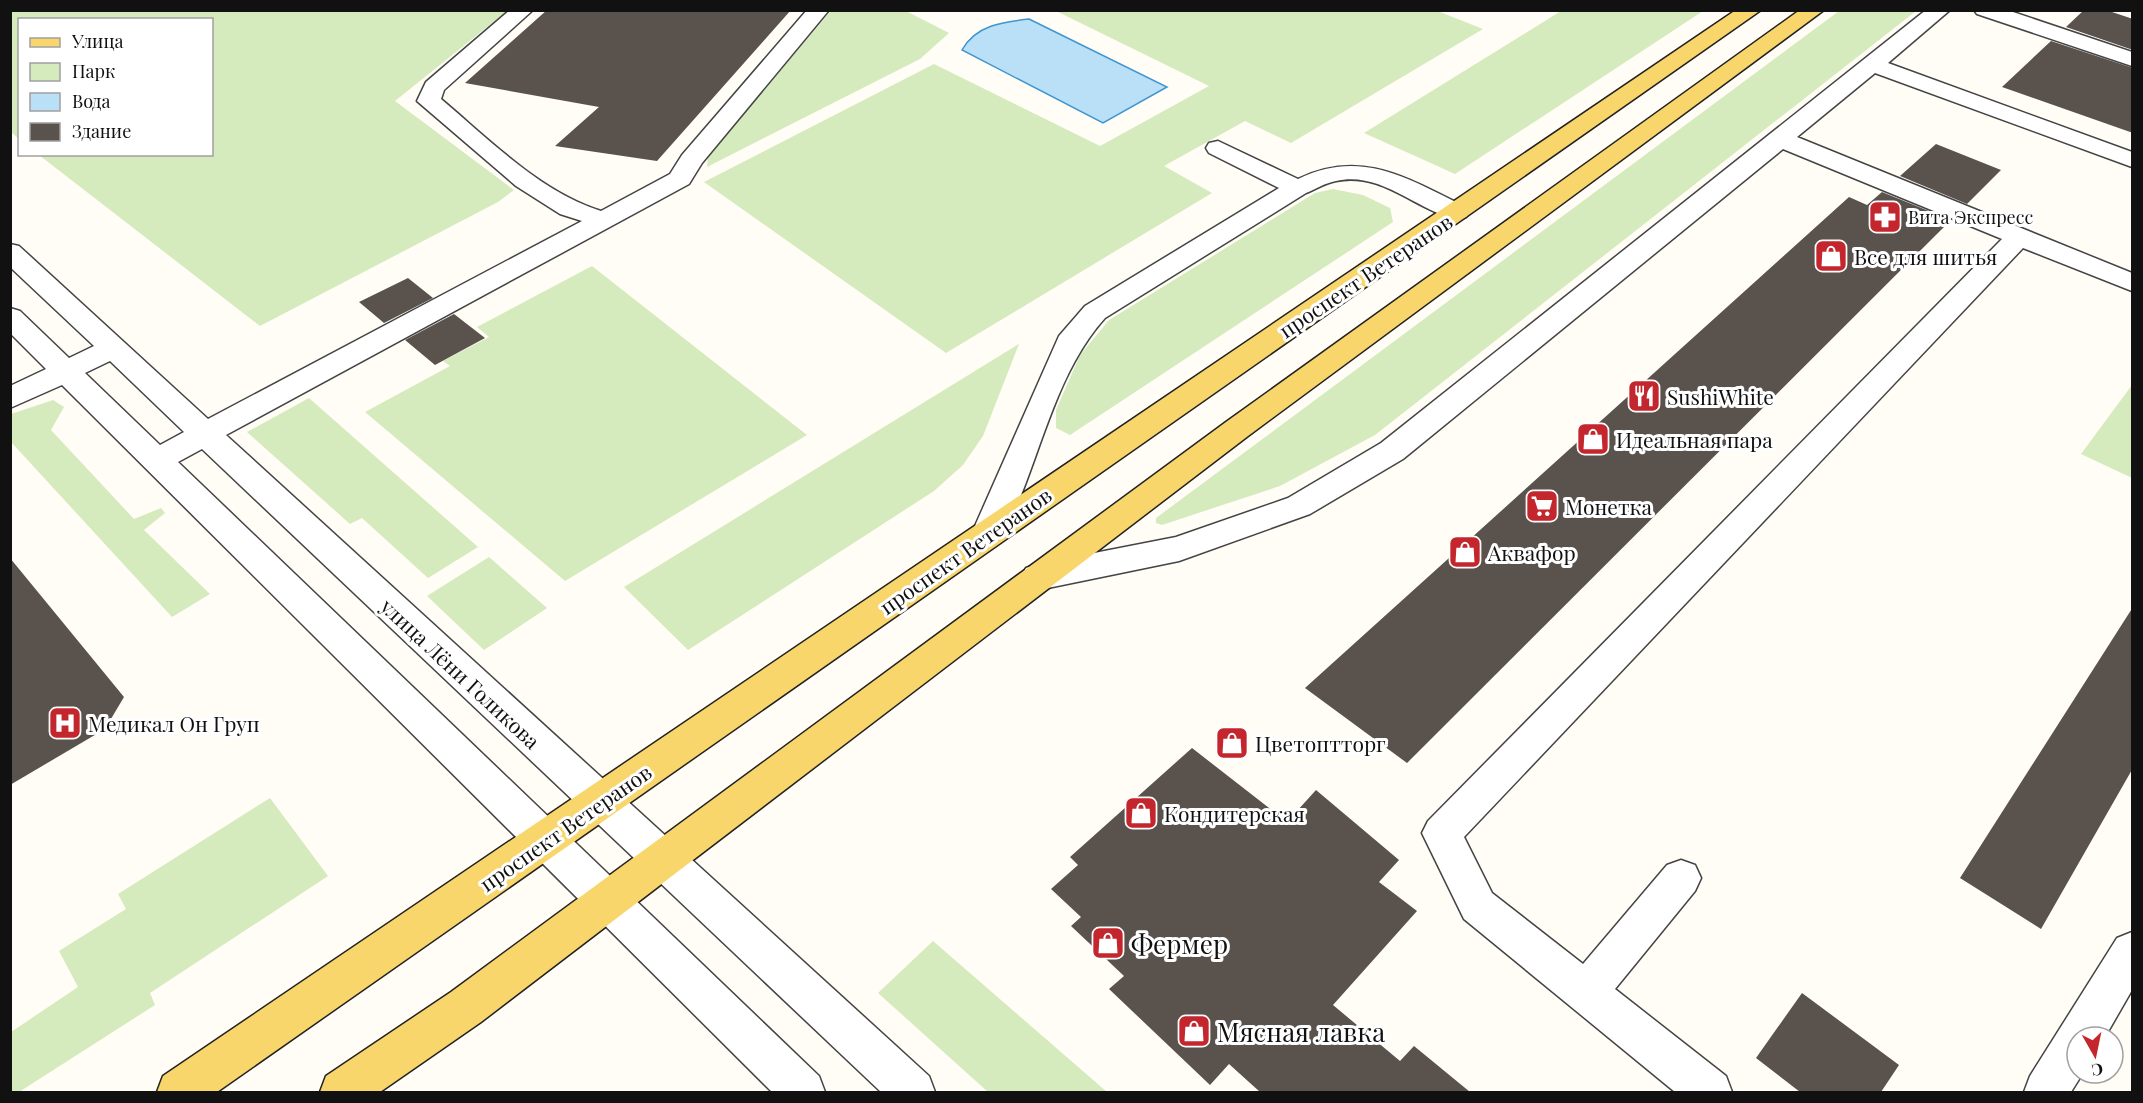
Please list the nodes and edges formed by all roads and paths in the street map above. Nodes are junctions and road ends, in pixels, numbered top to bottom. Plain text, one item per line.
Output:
1 (523, 10) edge
2 (819, 10) edge
3 (1751, 10) edge
4 (1814, 10) edge
5 (1940, 10) edge
6 (1984, 10) edge
7 (2133, 59) edge
8 (1873, 65) junction
9 (1780, 139) junction
10 (1218, 148) dead end
11 (2133, 160) edge
12 (1297, 188) junction
13 (1456, 212) junction
14 (602, 219) junction
15 (2019, 237) junction
16 (10, 252) edge
17 (2133, 283) edge
18 (10, 317) edge
19 (113, 348) junction
20 (66, 371) junction
21 (10, 398) edge
22 (205, 434) junction
23 (156, 460) junction
24 (987, 535) junction
25 (1038, 577) junction
26 (600, 803) junction
27 (543, 841) junction
28 (661, 858) junction
29 (1681, 878) dead end
30 (606, 901) junction
31 (2133, 952) edge
32 (1585, 993) junction
33 (2087, 1025) edge
34 (2065, 1061) edge
35 (179, 1092) edge
36 (342, 1092) edge
37 (803, 1092) edge
38 (913, 1092) edge
39 (1710, 1092) edge
40 (2046, 1092) edge

1 - 14 street
2 - 14 street
3 - 13 main road, проспект Ветеранов
4 - 25 main road
5 - 8 street
6 - 7 street
8 - 9 street
8 - 11 street
9 - 15 street
9 - 25 street
10 - 12 street
12 - 13 street
12 - 24 street
13 - 24 main road, проспект Ветеранов
14 - 22 street
15 - 17 street
15 - 32 street
16 - 19 street, улица Лёни Голикова
18 - 20 street
19 - 20 street
19 - 22 street, улица Лёни Голикова
20 - 21 street
20 - 23 street
22 - 23 street
22 - 26 street, улица Лёни Голикова
23 - 27 street
24 - 26 main road, проспект Ветеранов
25 - 28 main road
26 - 27 main road, проспект Ветеранов
26 - 28 street, улица Лёни Голикова
27 - 30 street
27 - 35 main road, проспект Ветеранов
28 - 30 main road
28 - 38 street, улица Лёни Голикова
29 - 32 street
30 - 36 main road
30 - 37 street
31 - 33 street
32 - 39 street
34 - 40 street

